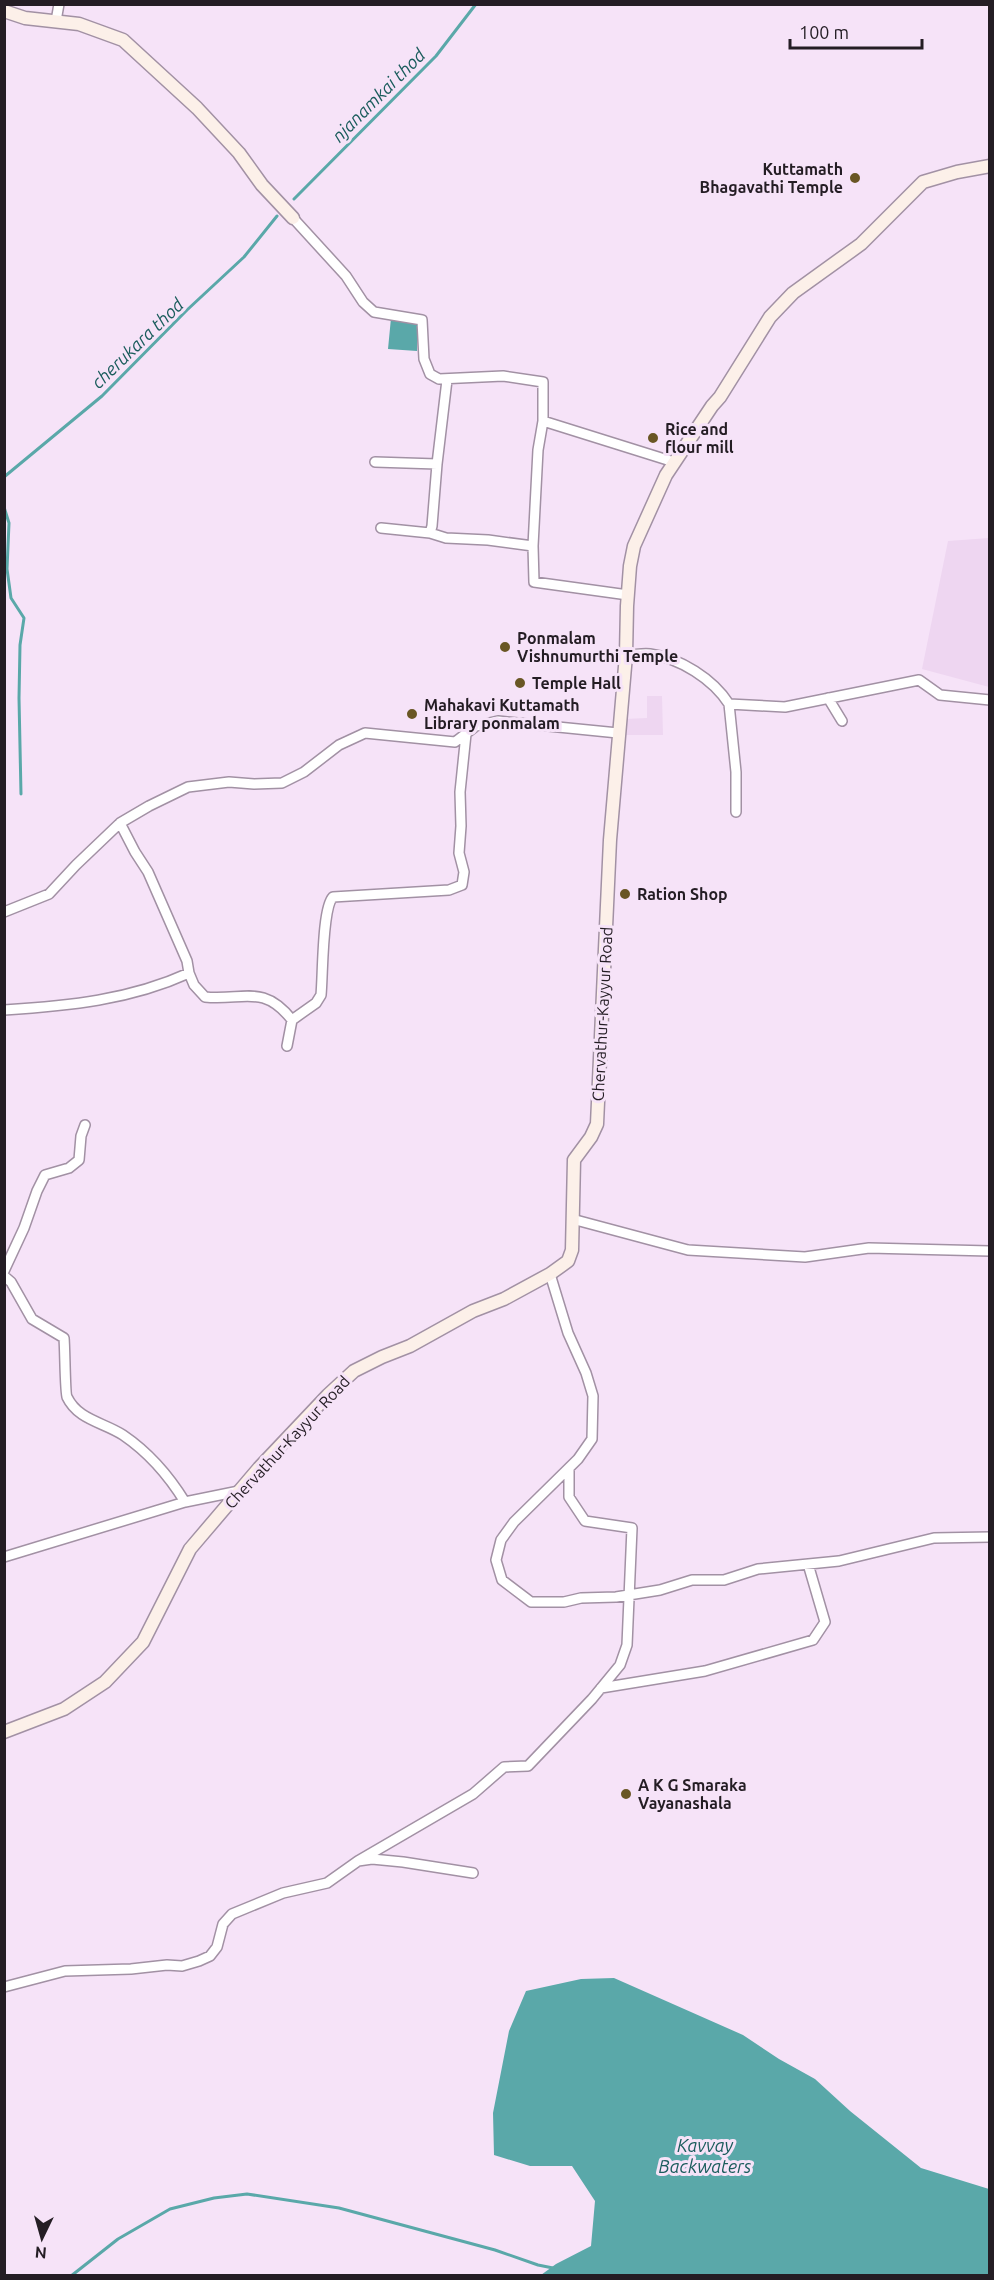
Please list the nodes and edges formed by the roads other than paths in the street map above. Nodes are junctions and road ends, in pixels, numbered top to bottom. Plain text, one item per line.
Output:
1 (59, 4) edge
2 (4, 11) edge
3 (56, 21) junction
4 (990, 166) edge
5 (293, 218) joint
6 (447, 380) junction
7 (543, 421) junction
8 (375, 462) dead end
9 (674, 462) junction
10 (437, 464) junction
11 (381, 528) dead end
12 (430, 533) junction
13 (533, 546) junction
14 (628, 595) junction
15 (626, 655) junction
16 (828, 698) junction
17 (990, 700) edge
18 (729, 704) junction
19 (842, 721) dead end
20 (618, 733) junction
21 (466, 734) junction
22 (736, 812) dead end
23 (120, 823) junction
24 (4, 912) edge
25 (189, 973) junction
26 (4, 1010) edge
27 (292, 1020) junction
28 (287, 1046) dead end
29 (85, 1125) dead end
30 (572, 1219) junction
31 (990, 1251) edge
32 (4, 1273) edge
33 (550, 1274) junction
34 (569, 1469) junction
35 (239, 1491) junction
36 (185, 1502) junction
37 (990, 1538) edge
38 (4, 1557) edge
39 (808, 1564) junction
40 (629, 1595) junction
41 (601, 1688) junction
42 (4, 1732) edge
43 (358, 1861) junction
44 (473, 1873) dead end
45 (4, 1987) edge

1 - 3 street
2 - 3 main road
3 - 5 main road
4 - 9 main road, Chervathur-Kayyur Road
5 - 6 street
6 - 7 street
6 - 10 street
7 - 9 street
7 - 13 street
8 - 10 street
9 - 14 main road, Chervathur-Kayyur Road
10 - 12 street
11 - 12 street
12 - 13 street
13 - 14 street
14 - 15 main road, Chervathur-Kayyur Road
15 - 18 street
15 - 20 main road, Chervathur-Kayyur Road
16 - 17 street
16 - 18 street
16 - 19 street
18 - 22 street
20 - 21 street
20 - 30 main road, Chervathur-Kayyur Road
21 - 23 street
21 - 27 street
23 - 24 street
23 - 25 street
25 - 26 street
25 - 27 street
27 - 28 street
29 - 32 street
30 - 31 street
30 - 33 main road, Chervathur-Kayyur Road
32 - 36 street
33 - 34 street
33 - 35 main road, Chervathur-Kayyur Road
34 - 40 street
34 - 40 street
35 - 36 street
35 - 42 main road, Chervathur-Kayyur Road
36 - 38 street
37 - 39 street
39 - 40 street
39 - 41 street
40 - 41 street
41 - 43 street
43 - 44 street
43 - 45 street

